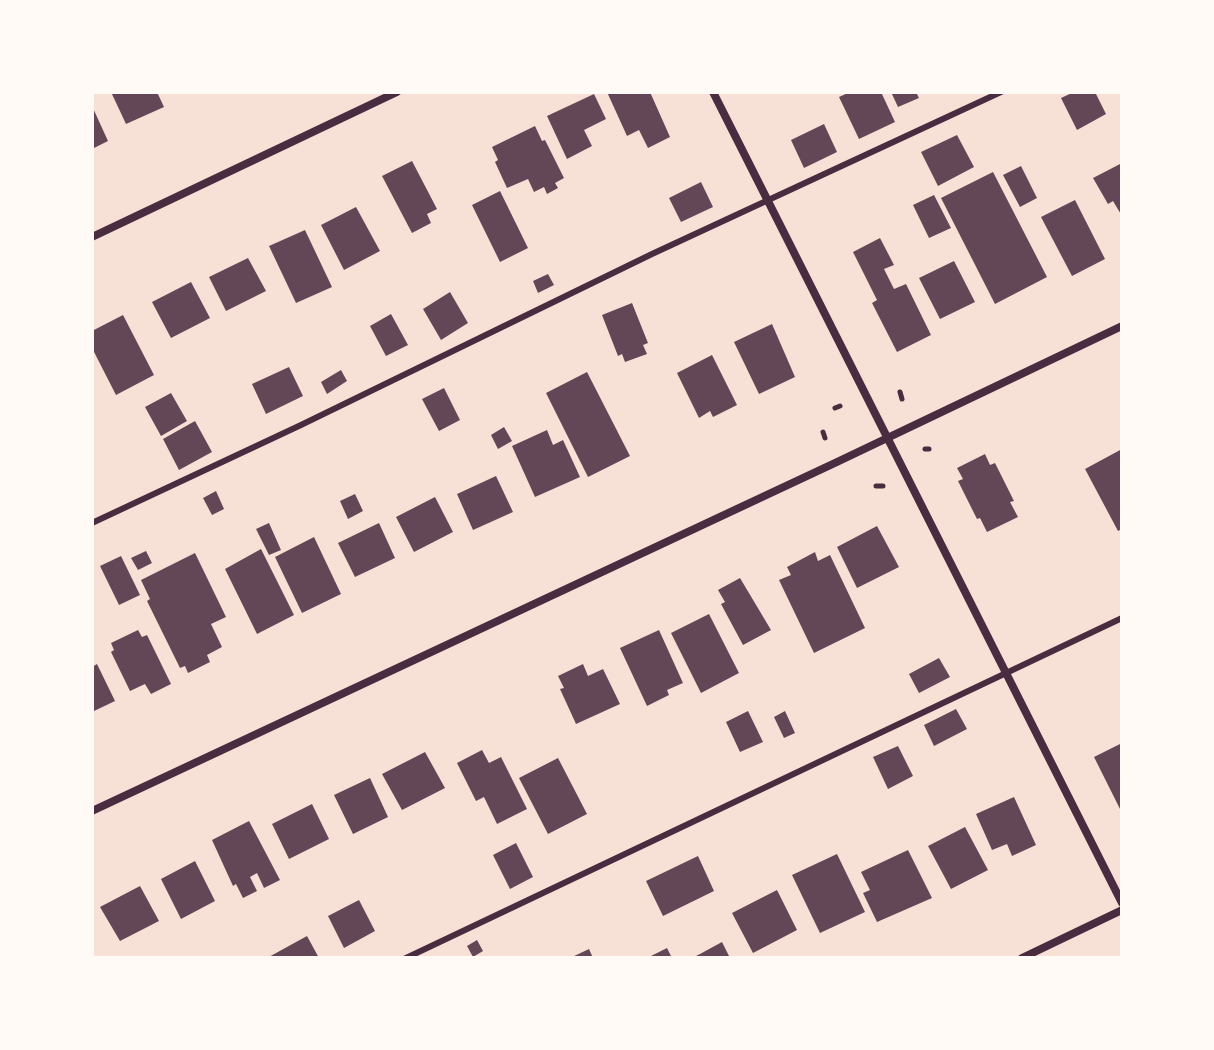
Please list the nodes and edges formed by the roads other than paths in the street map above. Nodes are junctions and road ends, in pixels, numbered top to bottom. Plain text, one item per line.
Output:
1 (397, 92) edge
2 (713, 92) edge
3 (1001, 92) edge
4 (768, 201) junction
5 (92, 237) edge
6 (1122, 326) edge
7 (887, 439) junction
8 (92, 523) edge
9 (1122, 618) edge
10 (1005, 674) junction
11 (92, 811) edge
12 (1122, 903) edge
13 (1122, 910) edge
14 (406, 958) edge
15 (1022, 958) edge

1 - 5 street
2 - 4 street
3 - 4 lane
4 - 7 street
4 - 8 lane
6 - 7 street
7 - 10 street
7 - 11 street
9 - 10 lane
10 - 12 street
10 - 14 lane
13 - 15 street

